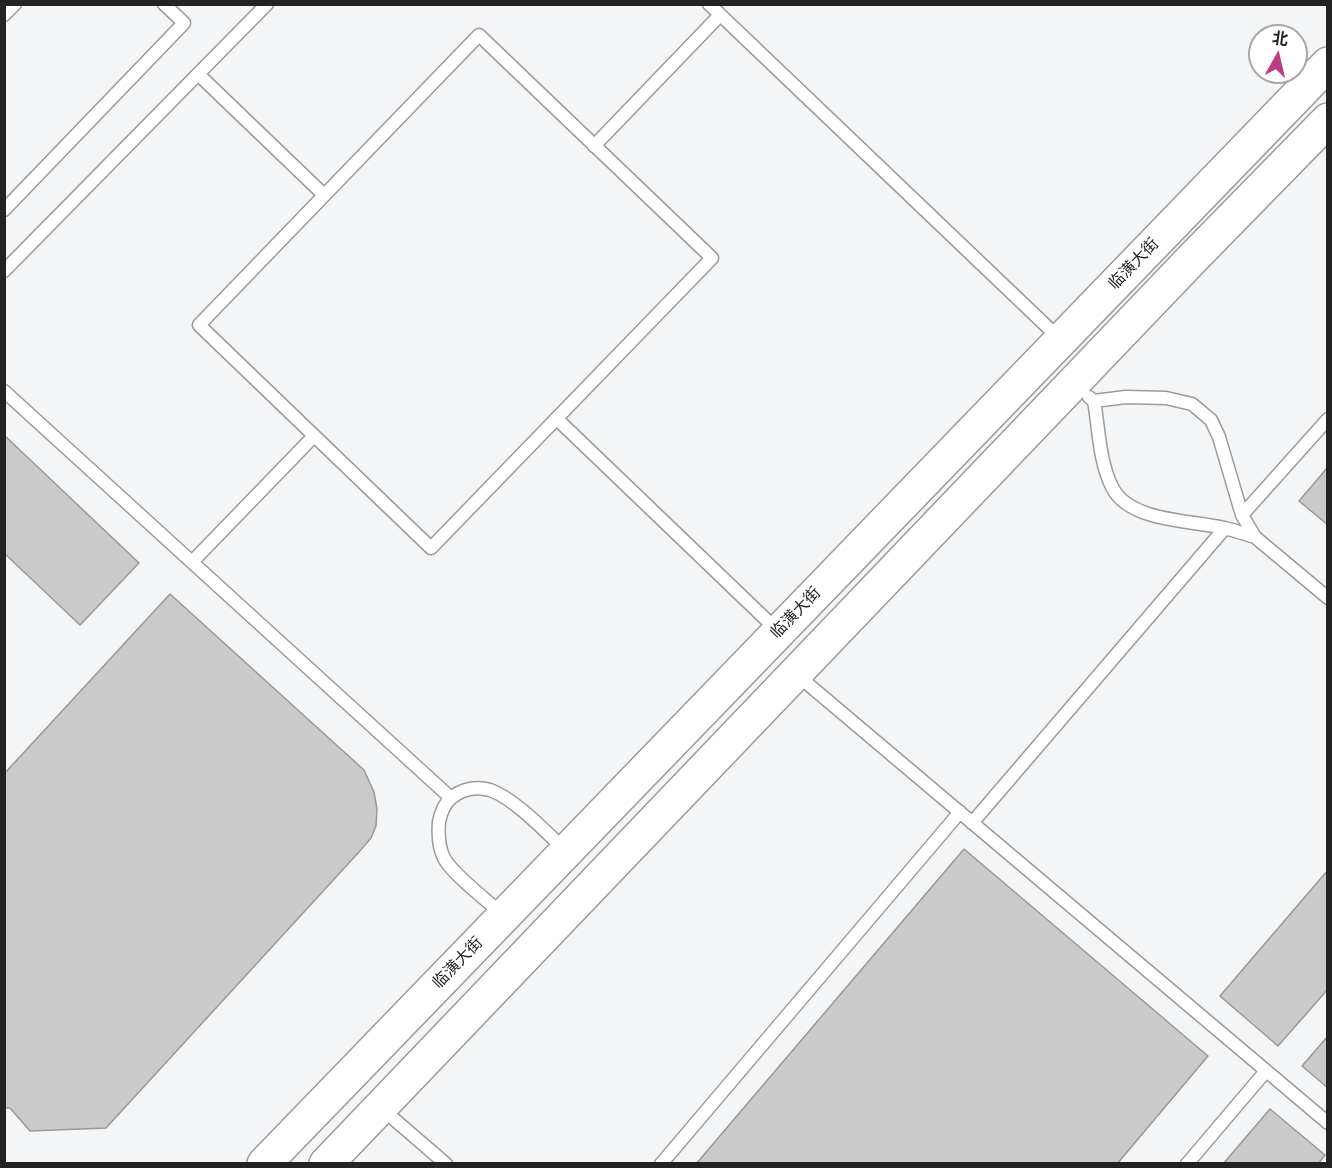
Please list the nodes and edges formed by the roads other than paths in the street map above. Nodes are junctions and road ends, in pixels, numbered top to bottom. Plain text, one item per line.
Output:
1 (15, 4) edge
2 (164, 4) edge
3 (267, 4) edge
4 (709, 4) edge
5 (4, 15) edge
6 (720, 15) junction
7 (1328, 64) edge
8 (198, 74) junction
9 (1328, 120) edge
10 (594, 146) junction
11 (324, 195) junction
12 (4, 210) edge
13 (4, 271) edge
14 (1061, 339) junction
15 (4, 391) edge
16 (1084, 392) junction
17 (557, 419) junction
18 (1328, 419) edge
19 (314, 436) junction
20 (1242, 514) junction
21 (1225, 528) junction
22 (1255, 537) junction
23 (192, 562) junction
24 (1328, 598) edge
25 (778, 632) junction
26 (795, 673) junction
27 (451, 798) junction
28 (960, 812) junction
29 (972, 823) junction
30 (566, 851) junction
31 (503, 916) junction
32 (1266, 1071) junction
33 (380, 1107) junction
34 (1328, 1123) edge
35 (264, 1164) edge
36 (326, 1164) edge
37 (446, 1164) edge
38 (661, 1164) edge
39 (1187, 1164) edge

1 - 5 lane
2 - 12 lane
3 - 8 lane
4 - 6 lane
6 - 10 lane
6 - 14 lane
7 - 14 main road, 临潢大街
8 - 11 lane
8 - 13 lane
9 - 16 main road
10 - 11 lane
10 - 17 lane
11 - 19 lane
14 - 25 main road, 临潢大街
15 - 23 lane
16 - 20 lane
16 - 21 lane
16 - 26 main road
17 - 19 lane
17 - 25 lane
18 - 20 lane
19 - 23 lane
20 - 22 lane
21 - 22 lane
21 - 29 lane
22 - 24 lane
23 - 27 lane
25 - 30 main road, 临潢大街
26 - 28 lane
26 - 33 main road
27 - 30 lane
27 - 31 lane
28 - 29 lane
28 - 38 lane
29 - 32 lane
30 - 31 main road, 临潢大街
31 - 35 main road, 临潢大街
32 - 34 lane
32 - 39 lane
33 - 36 main road
33 - 37 lane

